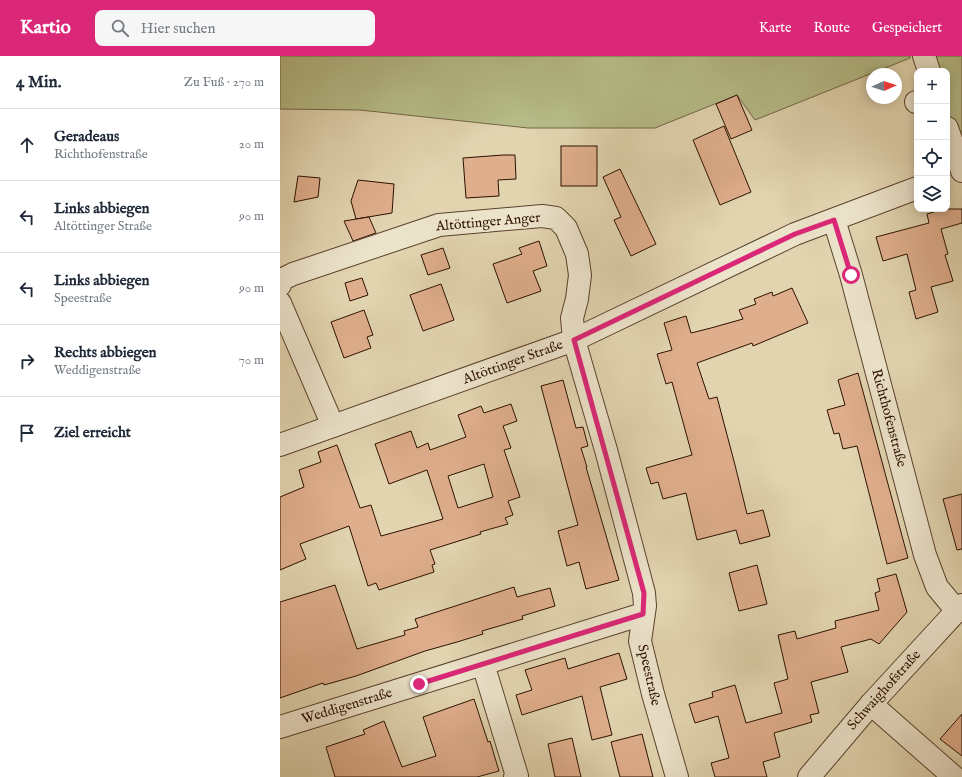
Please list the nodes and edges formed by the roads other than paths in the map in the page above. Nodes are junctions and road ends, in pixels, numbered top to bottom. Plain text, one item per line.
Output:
1 (924, 56) edge
2 (927, 68) edge
3 (950, 137) edge
4 (962, 171) edge
5 (950, 175) edge
6 (914, 189) edge
7 (834, 220) junction
8 (280, 285) edge
9 (280, 303) edge
10 (574, 340) junction
11 (333, 426) junction
12 (280, 445) edge
13 (959, 608) edge
14 (643, 614) junction
15 (484, 664) junction
16 (871, 704) junction
17 (280, 727) edge
18 (516, 777) edge
19 (676, 777) edge
20 (809, 777) edge
21 (954, 777) edge

1 - 2 street
3 - 4 street
4 - 5 street
6 - 7 street, Altöttinger Straße
7 - 10 street, Altöttinger Straße
7 - 13 street, Richthofenstraße
8 - 10 street, Altöttinger Anger
9 - 11 street
10 - 11 street, Altöttinger Straße
10 - 14 street, Speestraße
11 - 12 street, Altöttinger Straße
13 - 16 street, Schwaighofstraße
14 - 15 street, Weddigenstraße
14 - 19 street, Speestraße
15 - 17 street, Weddigenstraße
15 - 18 street
16 - 20 street, Schwaighofstraße
16 - 21 street

